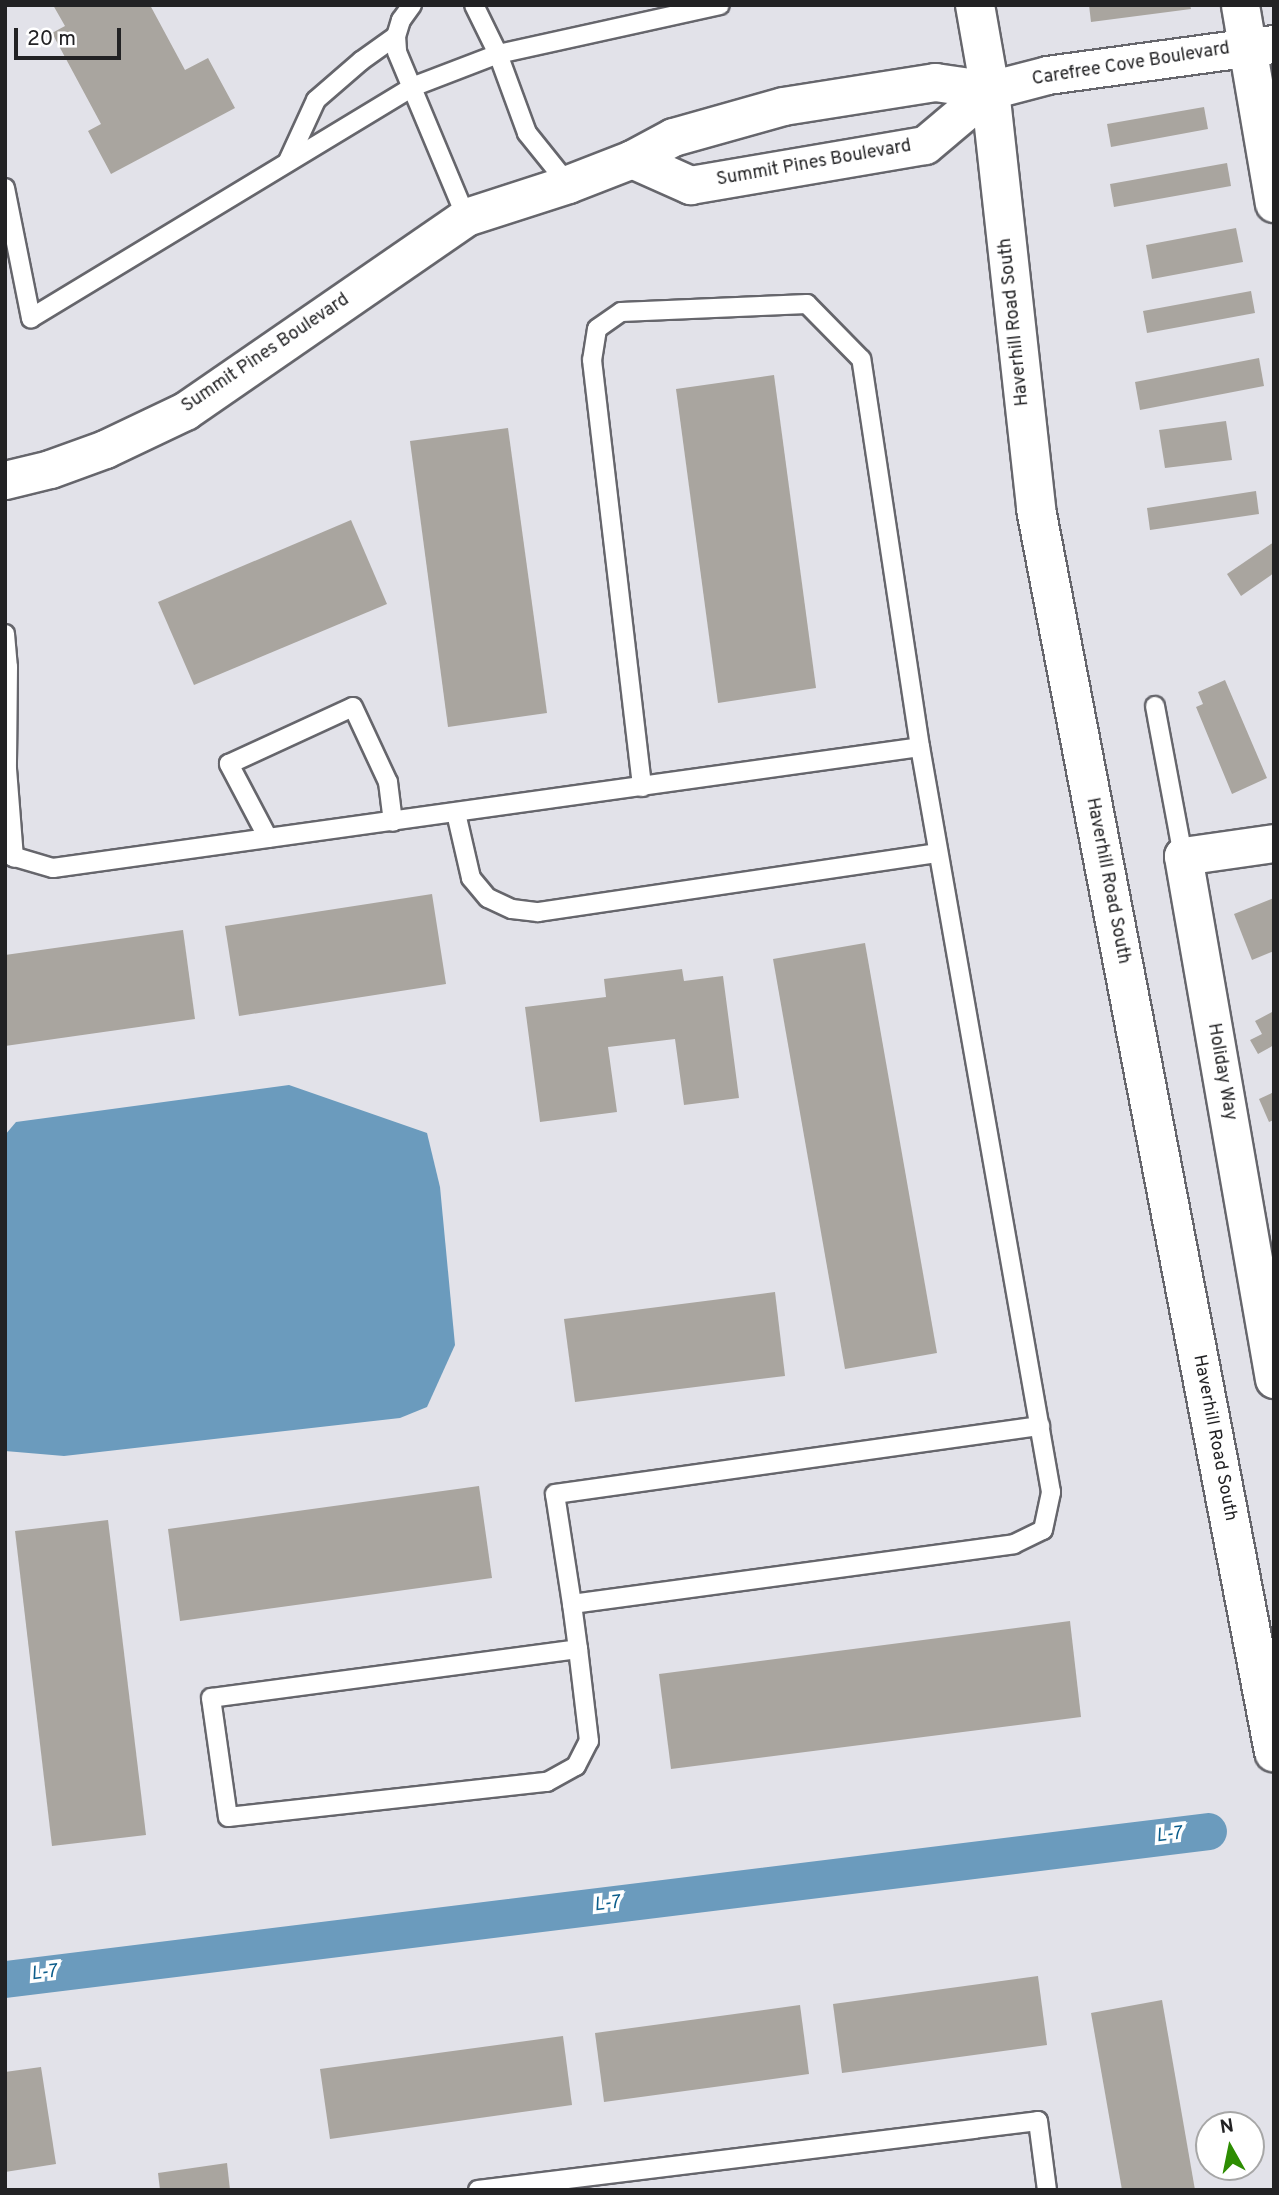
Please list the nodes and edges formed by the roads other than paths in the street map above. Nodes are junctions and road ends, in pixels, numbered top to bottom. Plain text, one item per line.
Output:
1 (412, 5) edge
2 (474, 5) edge
3 (720, 5) edge
4 (975, 5) edge
5 (1240, 5) edge
6 (396, 36) junction
7 (1260, 45) edge
8 (498, 54) junction
9 (412, 87) junction
10 (990, 90) junction
11 (632, 159) junction
12 (288, 160) junction
13 (568, 184) junction
14 (5, 188) edge
15 (1274, 203) edge
16 (466, 217) junction
17 (5, 480) edge
18 (5, 634) edge
19 (1155, 706) dead end
20 (920, 747) junction
21 (642, 787) junction
22 (456, 813) junction
23 (393, 822) junction
24 (268, 838) junction
25 (1274, 843) edge
26 (938, 853) junction
27 (10, 856) edge
28 (1184, 856) junction
29 (1274, 1378) edge
30 (1040, 1426) junction
31 (572, 1604) junction
32 (578, 1648) junction
33 (1274, 1752) edge
34 (478, 2190) edge
35 (1046, 2190) edge

1 - 6 lane
2 - 8 lane
3 - 8 lane
4 - 10 street, Haverhill Road South
5 - 7 street
6 - 9 lane
6 - 12 lane
7 - 10 street, Carefree Cove Boulevard
7 - 15 street
8 - 9 lane
8 - 13 lane
9 - 12 lane
9 - 16 lane
10 - 11 street, Summit Pines Boulevard
10 - 11 street, Summit Pines Boulevard
10 - 33 street, Haverhill Road South
11 - 13 street, Summit Pines Boulevard
12 - 14 lane
13 - 16 street, Summit Pines Boulevard
16 - 17 street, Summit Pines Boulevard
18 - 27 lane
19 - 28 lane
20 - 21 lane
20 - 21 lane
20 - 26 lane
21 - 22 lane
22 - 23 lane
22 - 26 lane
23 - 24 lane
23 - 24 lane
24 - 27 lane
25 - 28 street
26 - 30 lane
28 - 29 street, Holiday Way
30 - 31 lane
30 - 31 lane
31 - 32 lane
32 - 32 lane
34 - 35 lane

